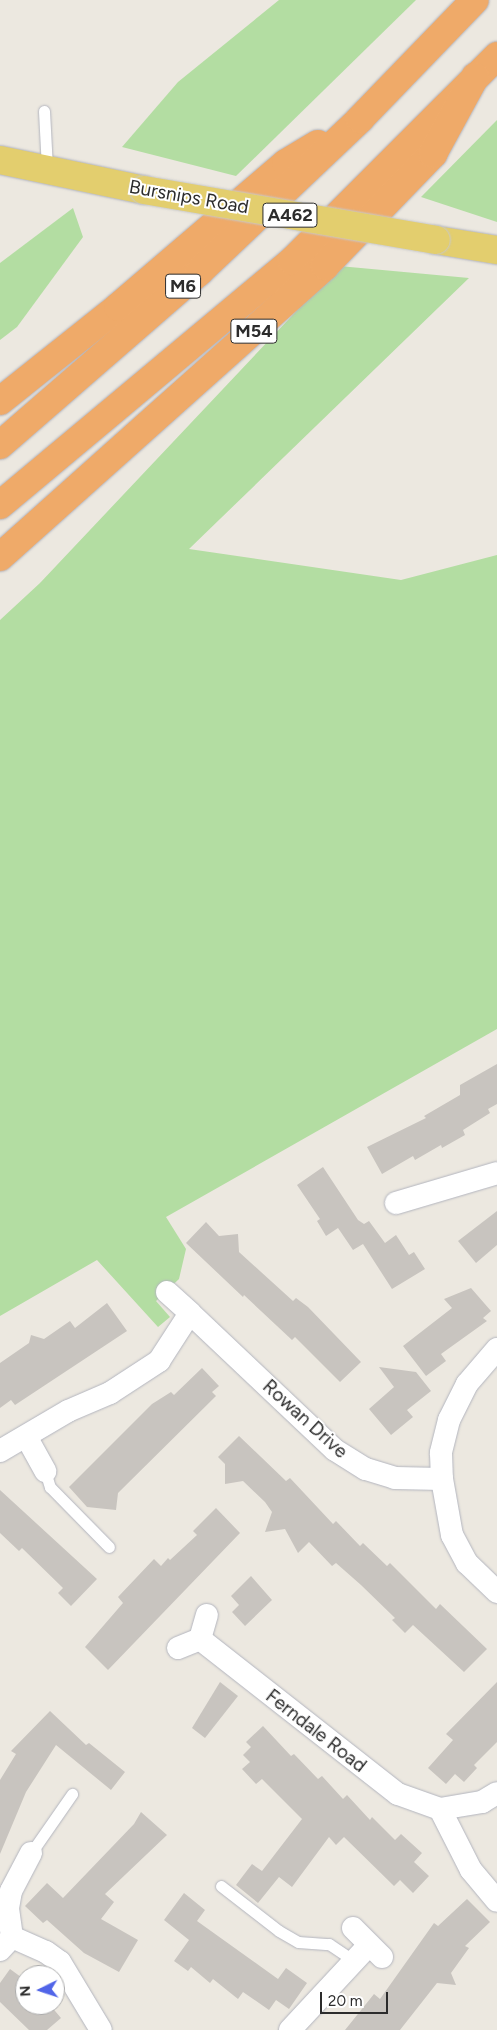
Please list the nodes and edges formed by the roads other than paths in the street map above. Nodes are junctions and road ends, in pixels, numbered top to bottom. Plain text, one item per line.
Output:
1 (475, 0) edge
2 (497, 56) edge
3 (475, 77) junction
4 (44, 111) dead end
5 (360, 119) junction
6 (0, 160) edge
7 (47, 170) junction
8 (497, 250) edge
9 (0, 401) edge
10 (0, 444) edge
11 (0, 505) edge
12 (0, 556) edge
13 (497, 1173) edge
14 (396, 1203) dead end
15 (167, 1292) dead end
16 (190, 1313) junction
17 (497, 1349) edge
18 (26, 1438) junction
19 (0, 1451) edge
20 (45, 1471) joint
21 (442, 1479) junction
22 (109, 1547) dead end
23 (497, 1592) edge
24 (207, 1615) dead end
25 (200, 1639) junction
26 (178, 1648) dead end
27 (497, 1793) edge
28 (72, 1794) dead end
29 (440, 1809) junction
30 (31, 1853) joint
31 (221, 1886) dead end
32 (497, 1901) edge
33 (353, 1928) dead end
34 (6, 1943) edge
35 (368, 1954) junction
36 (102, 2030) edge
37 (290, 2030) edge

1 - 5 highway, M6
2 - 3 highway, M6
3 - 11 highway, M6
3 - 12 highway, M54
4 - 7 lane
5 - 9 highway
5 - 10 highway, M6
6 - 7 main road, Bursnips Road / A462
7 - 8 main road, Bursnips Road / A462, bridge
13 - 14 street
15 - 16 street, Rowan Drive
16 - 18 street
16 - 21 street, Rowan Drive
17 - 21 street
18 - 19 street
18 - 20 street
20 - 22 lane
21 - 23 street
24 - 25 street
25 - 26 street
25 - 29 street, Ferndale Road
27 - 29 street, Ferndale Road
28 - 30 lane
29 - 32 street
30 - 34 street
31 - 35 lane
33 - 35 street
34 - 36 street
35 - 37 street

